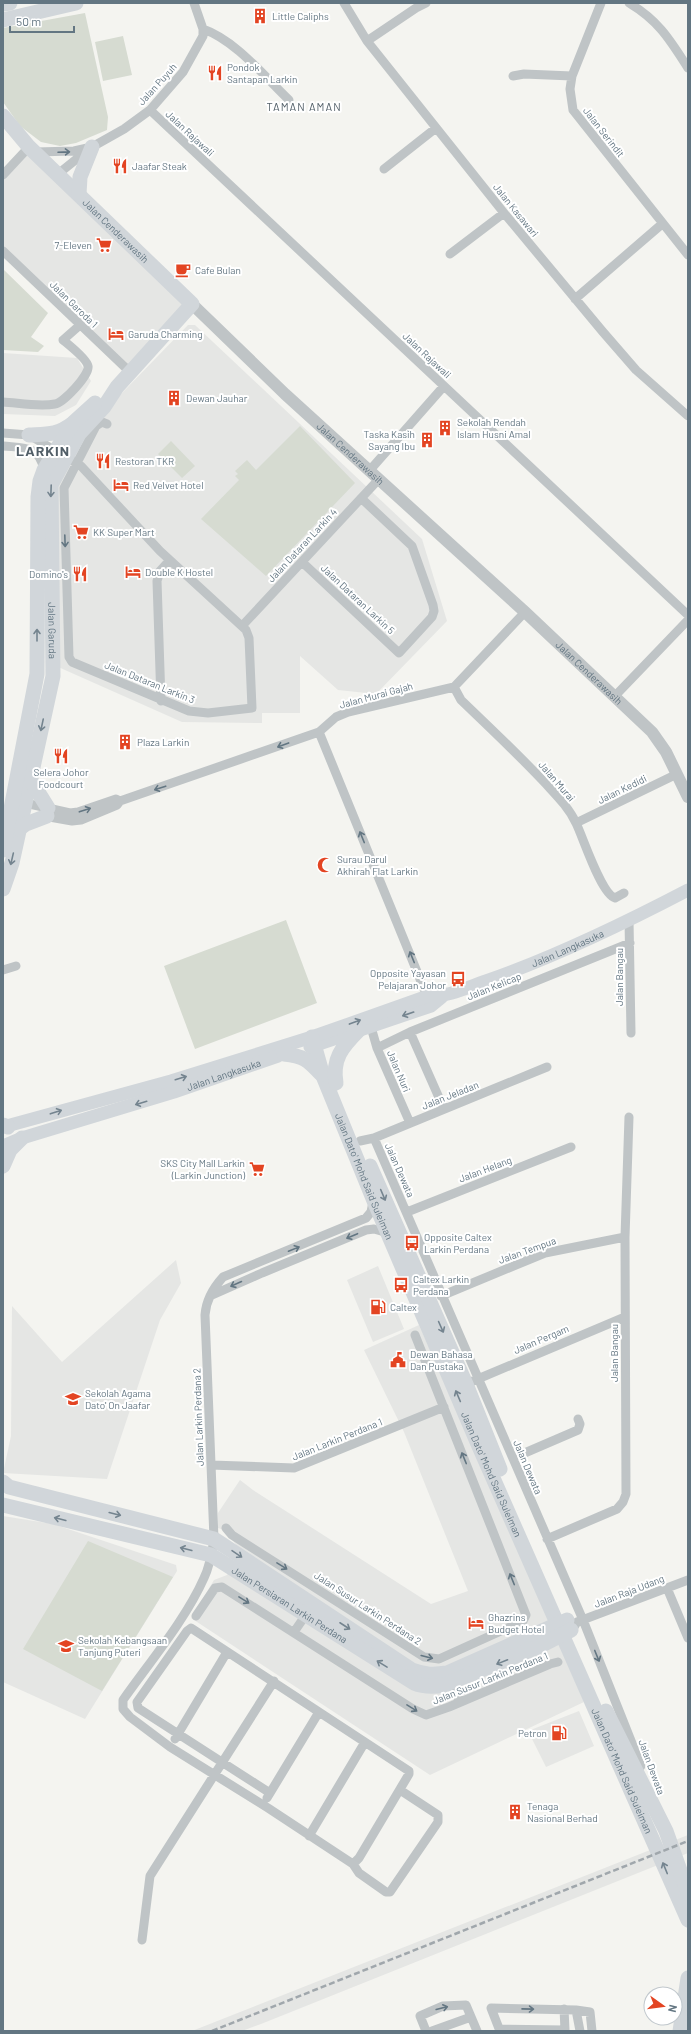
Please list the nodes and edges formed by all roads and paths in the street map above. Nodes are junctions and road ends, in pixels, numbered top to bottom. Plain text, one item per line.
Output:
1 (10, 3) edge
2 (76, 3) edge
3 (194, 3) edge
4 (344, 3) edge
5 (426, 3) edge
6 (600, 3) edge
7 (629, 3) edge
8 (3, 4) edge
9 (3, 20) edge
10 (203, 29) junction
11 (366, 41) junction
12 (688, 68) edge
13 (513, 76) dead end
14 (572, 76) junction
15 (289, 100) dead end
16 (150, 110) junction
17 (3, 116) edge
18 (436, 128) junction
19 (92, 147) junction
20 (33, 150) junction
21 (384, 169) dead end
22 (58, 174) junction
23 (3, 175) edge
24 (79, 194) junction
25 (504, 213) junction
26 (662, 224) junction
27 (3, 251) edge
28 (450, 254) dead end
29 (688, 255) edge
30 (575, 298) junction
31 (192, 304) junction
32 (80, 325) junction
33 (131, 373) junction
34 (444, 386) junction
35 (117, 387) junction
36 (3, 402) edge
37 (688, 416) edge
38 (74, 422) junction
39 (107, 424) dead end
40 (3, 432) edge
41 (29, 435) junction
42 (3, 446) edge
43 (67, 456) junction
44 (44, 470) junction
45 (370, 470) junction
46 (379, 479) junction
47 (361, 498) junction
48 (169, 561) junction
49 (302, 562) junction
50 (525, 612) junction
51 (688, 615) edge
52 (688, 620) edge
53 (242, 626) junction
54 (53, 656) junction
55 (69, 657) junction
56 (454, 687) junction
57 (614, 698) junction
58 (161, 701) junction
59 (319, 732) junction
60 (677, 774) junction
61 (24, 777) junction
62 (3, 785) edge
63 (688, 797) edge
64 (13, 807) edge
65 (47, 812) junction
66 (576, 823) junction
67 (19, 829) junction
68 (4, 842) edge
69 (3, 889) edge
70 (688, 890) edge
71 (624, 894) dead end
72 (629, 920) junction
73 (630, 943) junction
74 (16, 966) dead end
75 (3, 970) edge
76 (429, 1001) junction
77 (365, 1029) junction
78 (410, 1032) junction
79 (630, 1033) dead end
80 (316, 1040) junction
81 (377, 1048) junction
82 (284, 1054) junction
83 (548, 1067) dead end
84 (330, 1080) junction
85 (444, 1110) junction
86 (629, 1117) dead end
87 (410, 1123) junction
88 (5, 1126) edge
89 (22, 1138) junction
90 (367, 1140) junction
91 (3, 1146) edge
92 (571, 1147) dead end
93 (3, 1166) edge
94 (374, 1201) junction
95 (407, 1212) junction
96 (389, 1233) junction
97 (624, 1237) junction
98 (210, 1296) junction
99 (431, 1303) junction
100 (625, 1317) junction
101 (415, 1335) dead end
102 (471, 1381) junction
103 (444, 1407) junction
104 (578, 1419) dead end
105 (512, 1458) junction
106 (211, 1465) junction
107 (3, 1482) edge
108 (3, 1505) edge
109 (226, 1528) dead end
110 (547, 1538) junction
111 (214, 1539) junction
112 (211, 1555) junction
113 (688, 1580) edge
114 (317, 1588) junction
115 (667, 1588) junction
116 (307, 1609) junction
117 (196, 1616) dead end
118 (570, 1625) junction
119 (294, 1632) junction
120 (688, 1638) edge
121 (227, 1652) junction
122 (444, 1656) junction
123 (558, 1662) dead end
124 (452, 1677) junction
125 (274, 1681) junction
126 (460, 1702) junction
127 (319, 1712) junction
128 (177, 1735) junction
129 (365, 1742) junction
130 (170, 1747) junction
131 (223, 1763) junction
132 (215, 1775) junction
133 (400, 1790) junction
134 (270, 1793) junction
135 (263, 1805) junction
136 (309, 1836) junction
137 (352, 1864) junction
138 (683, 1896) edge
139 (688, 1920) edge
140 (142, 1940) dead end
141 (688, 1978) edge
142 (564, 2009) junction
143 (576, 2010) junction
144 (471, 2017) junction
145 (688, 2026) edge
146 (500, 2030) edge
147 (426, 2031) edge
148 (432, 2031) edge
149 (477, 2031) edge
150 (580, 2031) edge
151 (592, 2031) edge
152 (680, 2031) edge
153 (688, 2031) edge

1 - 8 main road
2 - 9 main road
3 - 10 street
4 - 11 street, Jalan Kasawari
5 - 11 street
6 - 14 street, Jalan Serindit
7 - 12 street
10 - 15 street
10 - 16 street, Jalan Puyuh
11 - 18 street, Jalan Kasawari
13 - 14 street
14 - 26 street, Jalan Serindit
16 - 19 street, Jalan Puyuh
16 - 34 street, Jalan Rajawali
17 - 20 main road, Jalan Cenderawasih
18 - 21 street
18 - 25 street, Jalan Kasawari
20 -> 19 street, Jalan Puyuh
19 - 22 street
19 - 24 main road
20 - 22 main road, Jalan Cenderawasih
20 - 23 street
22 - 24 main road, Jalan Cenderawasih
24 - 31 main road, Jalan Cenderawasih
25 - 28 street
25 - 30 street, Jalan Kasawari
26 - 29 street, Jalan Serindit
26 - 30 street
27 - 32 street, Jalan Garoda 1
30 - 37 street, Jalan Kasawari
31 - 33 main road, Jalan Garuda
31 - 45 street, Jalan Cenderawasih
32 - 33 street, Jalan Garoda 1
32 - 36 street
33 - 35 main road, Jalan Garuda
34 - 45 street
34 - 51 street, Jalan Rajawali
35 - 38 main road, Jalan Garuda
35 - 43 main road, Jalan Garuda
38 - 41 main road
38 - 43 main road, Jalan Garuda
39 - 43 street
40 - 41 street
41 - 43 street
42 - 44 street
43 - 44 main road, Jalan Garuda
43 - 48 street
43 -> 54 main road, Jalan Garuda
43 -> 55 street
61 -> 44 main road, Jalan Garuda
45 - 46 street, Jalan Cenderawasih
46 - 47 street, Jalan Dataran Larkin 4
46 - 50 street, Jalan Cenderawasih
47 - 49 street, Jalan Dataran Larkin 4
47 - 49 street, Jalan Dataran Larkin 5
48 - 53 street
48 - 58 street
49 - 53 street, Jalan Dataran Larkin 4
50 - 56 street
50 - 57 street, Jalan Cenderawasih
52 - 57 street
53 - 58 street, Jalan Dataran Larkin 3
54 - 55 street
54 -> 61 main road, Jalan Garuda
55 - 58 street, Jalan Dataran Larkin 3
56 - 59 street, Jalan Murai Gajah
56 - 66 street, Jalan Murai
57 - 60 street, Jalan Cenderawasih
59 -> 65 street, Jalan Murai Gajah
76 -> 59 street
60 - 63 street, Jalan Cenderawasih
60 - 66 street, Jalan Kedidi
61 - 62 main road
61 - 64 main road, Jalan Garuda
61 - 65 main road
64 - 65 street, Jalan Murai Gajah
64 - 67 main road, Jalan Garuda
64 - 68 main road, Jalan Garuda
65 - 67 main road
66 - 71 street, Jalan Murai
67 -> 69 main road, Jalan Garuda
70 - 72 main road, Jalan Langkasuka
72 - 73 street, Jalan Bangau
72 - 76 main road, Jalan Langkasuka
73 - 78 street, Jalan Kelicap
73 - 79 street, Jalan Bangau
74 - 75 street
76 -> 77 main road, Jalan Langkasuka
80 -> 76 main road, Jalan Langkasuka
77 - 80 main road, Jalan Langkasuka
77 - 81 street, Jalan Nuri
77 - 84 main road
78 - 81 street, Jalan Kelicap
78 - 85 street
80 - 82 main road, Jalan Langkasuka
80 - 84 main road, Jalan Dato' Mohd Said Suleiman
88 -> 80 main road, Jalan Langkasuka
81 - 87 street, Jalan Nuri
82 - 84 main road
82 -> 89 main road, Jalan Langkasuka
83 - 85 street, Jalan Jeladan
84 - 90 main road, Jalan Dato' Mohd Said Suleiman
84 - 94 main road, Jalan Dato' Mohd Said Suleiman
85 - 87 street, Jalan Jeladan
86 - 97 street, Jalan Bangau
87 - 90 street, Jalan Jeladan
89 - 91 main road, Jalan Langkasuka
89 - 93 main road
90 - 95 street, Jalan Dewata
90 -> 99 main road, Jalan Dato' Mohd Said Suleiman
92 - 95 street, Jalan Helang
94 - 96 main road, Jalan Dato' Mohd Said Suleiman
98 -> 94 street, Jalan Larkin Perdana 2
95 - 99 street, Jalan Dewata
96 -> 98 street
96 - 99 main road, Jalan Dato' Mohd Said Suleiman
97 - 99 street, Jalan Tempua
97 - 100 street, Jalan Bangau
98 - 106 street, Jalan Larkin Perdana 2
99 - 102 main road, Jalan Dato' Mohd Said Suleiman
118 -> 99 main road, Jalan Dato' Mohd Said Suleiman
100 - 102 street, Jalan Pergam
100 - 110 street, Jalan Bangau
101 - 103 street
102 - 105 street, Jalan Dewata
102 - 118 main road, Jalan Dato' Mohd Said Suleiman
103 - 106 street, Jalan Larkin Perdana 1
122 -> 103 street, Jalan Susur Larkin Perdana 2
104 - 105 street
105 - 110 street, Jalan Dewata
106 - 111 street, Jalan Larkin Perdana 2
107 -> 111 main road, Jalan Persiaran Larkin Perdana
112 -> 108 main road, Jalan Persiaran Larkin Perdana
109 -> 114 street, Jalan Susur Larkin Perdana 2
110 - 118 street, Jalan Dewata
111 - 112 street, Jalan Larkin Perdana 2
111 -> 116 main road, Jalan Persiaran Larkin Perdana
112 - 116 main road, Jalan Persiaran Larkin Perdana
112 - 130 street, Jalan Larkin Perdana 2
113 - 115 street, Jalan Raja Udang
114 - 116 street
114 -> 122 street, Jalan Susur Larkin Perdana 2
115 - 118 street, Jalan Raja Udang
115 - 120 street
116 - 119 street
116 - 124 main road, Jalan Persiaran Larkin Perdana
117 -> 119 street, Jalan Susur Larkin Perdana 1
118 - 124 main road, Jalan Persiaran Larkin Perdana
138 -> 118 main road, Jalan Dato' Mohd Said Suleiman
118 -> 138 main road, Jalan Dato' Mohd Said Suleiman
119 -> 126 street, Jalan Susur Larkin Perdana 1
121 - 125 street
121 - 128 street
121 - 128 street
122 - 124 street
123 - 126 street, Jalan Susur Larkin Perdana 1
124 - 126 street
125 - 127 street
125 - 131 street
127 - 129 street
127 - 134 street
128 - 130 street
128 - 131 street
129 - 133 street
129 - 136 street
130 - 132 street, Jalan Larkin Perdana 2
131 - 132 street
131 - 134 street
132 - 135 street, Jalan Larkin Perdana 2
132 - 140 street
133 - 137 street
133 - 137 street, Jalan Larkin Perdana 2
134 - 135 street
135 - 136 street, Jalan Larkin Perdana 2
136 - 137 street, Jalan Larkin Perdana 2
138 - 139 main road
141 - 152 main road
142 - 143 street
142 - 146 street
146 -> 142 street
143 - 150 street
143 - 151 street
147 -> 144 street
144 - 148 street
144 - 149 street
145 - 153 main road

